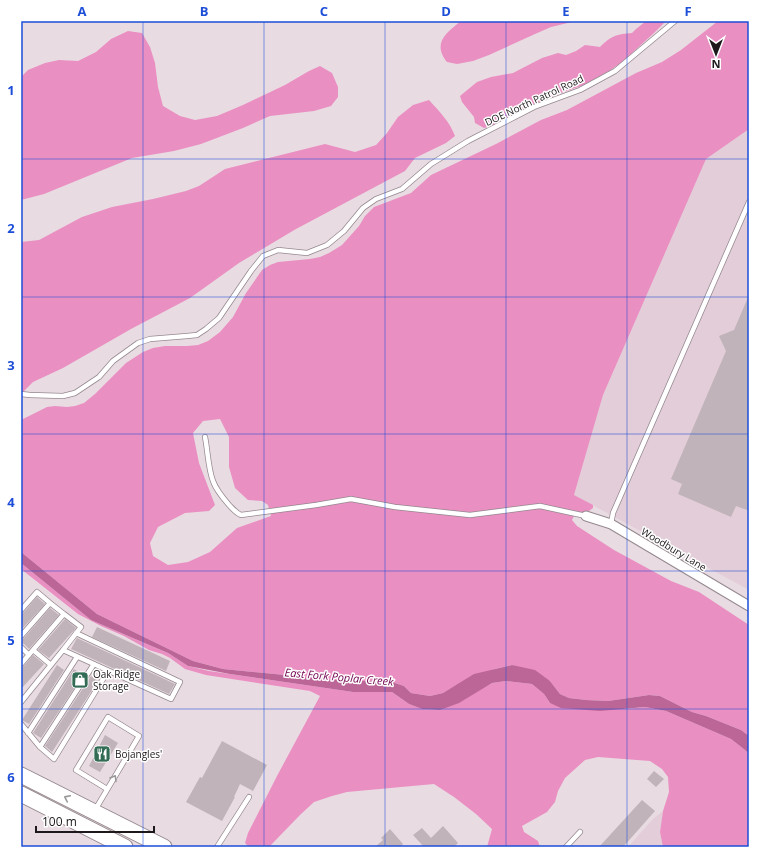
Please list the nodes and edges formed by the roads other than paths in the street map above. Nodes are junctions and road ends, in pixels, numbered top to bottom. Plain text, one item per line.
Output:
1 (675, 21) edge
2 (749, 202) edge
3 (21, 394) edge
4 (206, 437) dead end
5 (586, 516) joint
6 (611, 524) junction
7 (50, 603) junction
8 (749, 606) edge
9 (21, 610) edge
10 (64, 614) junction
11 (76, 633) junction
12 (21, 636) edge
13 (21, 647) edge
14 (34, 650) junction
15 (63, 650) junction
16 (29, 654) junction
17 (77, 657) junction
18 (21, 664) edge
19 (94, 664) junction
20 (51, 665) junction
21 (108, 671) junction
22 (21, 702) edge
23 (21, 724) edge
24 (28, 733) junction
25 (40, 747) junction
26 (21, 775) edge
27 (107, 789) junction
28 (21, 794) edge
29 (249, 797) dead end
30 (94, 811) junction
31 (580, 832) dead end
32 (125, 847) edge
33 (164, 847) edge
34 (218, 847) edge
35 (566, 847) edge

1 - 3 lane, DOE North Patrol Road
2 - 6 lane
4 - 5 lane
5 - 6 street, Woodbury Lane
6 - 8 street, Woodbury Lane
7 - 9 lane
7 - 10 lane
7 - 12 lane
10 - 11 lane
10 - 14 lane
11 - 15 lane
11 - 21 lane
13 - 16 lane
14 - 16 lane
14 - 20 lane
15 - 17 lane
15 - 20 lane
16 - 18 lane
17 - 19 lane
17 - 24 lane
19 - 21 lane
19 - 25 lane
20 - 22 lane
21 - 25 lane
23 - 24 lane
24 - 25 lane
30 -> 26 highway
27 -> 27 lane
27 - 30 lane
28 - 32 highway
29 - 34 lane
30 - 33 highway
31 - 35 lane

